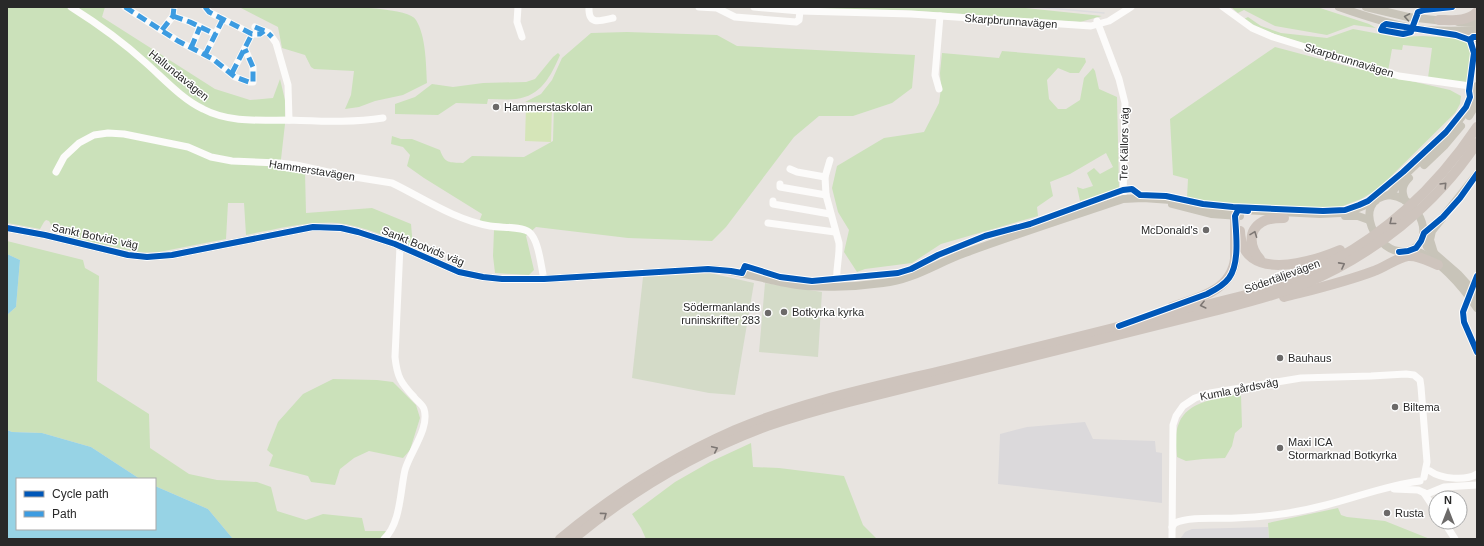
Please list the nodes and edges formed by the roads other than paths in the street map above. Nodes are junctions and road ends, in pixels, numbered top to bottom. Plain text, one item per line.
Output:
1 (71, 7) edge
2 (125, 7) edge
3 (174, 7) edge
4 (205, 7) edge
5 (518, 7) edge
6 (589, 7) edge
7 (699, 7) edge
8 (754, 7) edge
9 (1123, 7) edge
10 (1131, 7) edge
11 (1220, 7) edge
12 (1339, 7) edge
13 (1366, 7) edge
14 (1376, 8) edge
15 (1226, 9) edge
16 (800, 10) junction
17 (1477, 12) edge
18 (1361, 15) junction
19 (173, 16) junction
20 (940, 16) junction
21 (613, 18) dead end
22 (223, 19) junction
23 (1381, 21) junction
24 (1097, 23) junction
25 (1477, 23) edge
26 (1440, 25) junction
27 (200, 28) junction
28 (162, 30) junction
29 (253, 30) junction
30 (1477, 30) edge
31 (215, 34) junction
32 (522, 37) dead end
33 (1477, 38) edge
34 (191, 48) junction
35 (245, 49) junction
36 (205, 55) junction
37 (232, 73) junction
38 (1477, 87) edge
39 (940, 89) dead end
40 (1477, 104) edge
41 (383, 118) dead end
42 (289, 120) junction
43 (1477, 127) edge
44 (1477, 143) edge
45 (830, 160) dead end
46 (790, 169) dead end
47 (56, 172) dead end
48 (1477, 174) edge
49 (825, 177) junction
50 (780, 184) dead end
51 (826, 195) junction
52 (1399, 197) junction
53 (1123, 199) junction
54 (773, 201) dead end
55 (1375, 201) junction
56 (830, 214) junction
57 (1238, 214) junction
58 (1443, 217) junction
59 (1284, 218) junction
60 (1369, 220) junction
61 (768, 223) dead end
62 (7, 228) edge
63 (835, 232) junction
64 (1423, 232) junction
65 (1368, 239) junction
66 (400, 246) junction
67 (1412, 250) junction
68 (1396, 251) junction
69 (1434, 253) junction
70 (1268, 265) junction
71 (1438, 265) junction
72 (1373, 272) junction
73 (544, 278) junction
74 (837, 286) junction
75 (1477, 295) edge
76 (1477, 308) edge
77 (1214, 311) junction
78 (1120, 330) junction
79 (1427, 462) junction
80 (1477, 474) edge
81 (1433, 476) junction
82 (1475, 478) edge
83 (1422, 479) junction
84 (1477, 485) edge
85 (1387, 488) junction
86 (1435, 490) joint
87 (1423, 492) junction
88 (1428, 494) edge
89 (1428, 500) edge
90 (1172, 527) junction
91 (1449, 530) edge
92 (384, 539) edge
93 (560, 539) edge
94 (573, 539) edge
95 (1172, 539) edge
96 (1455, 539) edge

1 - 42 street, Hallundavägen
2 - 28 street
3 - 19 street
4 - 22 street
5 - 32 street
6 - 21 street
7 - 16 street
8 - 16 street, Skarpbrunnavägen
9 - 24 street, Skarpbrunnavägen
10 - 24 street, Skarpbrunnavägen
11 - 15 street, Skarpbrunnavägen
12 - 18 main road
13 - 14 main road
14 - 18 street
14 - 23 street
26 -> 14 main road
15 - 38 street, Skarpbrunnavägen
16 - 20 street, Skarpbrunnavägen
17 - 26 highway
18 - 23 main road
19 - 27 street
19 - 28 street
20 - 24 street, Skarpbrunnavägen
20 - 39 street
22 - 29 street
22 - 31 street
23 - 26 main road
24 - 53 street, Tre Källors väg
25 - 26 main road
26 - 30 main road
26 - 33 main road
27 - 31 street
27 - 34 street
28 - 34 street
29 - 35 street
29 - 42 street
31 - 36 street
34 - 36 street
35 - 37 street
35 - 37 street
36 - 37 street
38 - 52 main road
40 - 52 main road
41 - 42 street, Hallundavägen
43 -> 65 highway
77 -> 44 highway, Södertäljevägen
45 - 49 street
46 - 49 street
47 - 73 street, Hammerstavägen
48 - 58 main road
49 - 51 street
50 - 51 street
51 - 56 street
52 - 55 main road
52 - 64 main road
53 - 57 main road, Sankt Botvids väg
53 - 74 main road, Sankt Botvids väg
54 - 56 street
55 - 57 main road, Sankt Botvids väg
55 - 60 main road
56 - 63 street
57 - 59 main road, Sankt Botvids väg
57 - 70 highway
57 - 78 highway
58 - 64 main road
58 - 69 main road
59 - 60 main road, Sankt Botvids väg
70 -> 59 highway
60 - 68 main road
61 - 63 street
62 - 66 main road, Sankt Botvids väg
63 - 74 street
64 - 67 main road
64 - 69 main road
65 - 70 highway
65 -> 78 highway
66 - 73 main road, Sankt Botvids väg
66 - 92 street
67 - 68 main road
67 - 71 main road
68 - 72 highway
69 - 75 main road
71 - 72 highway
71 - 76 main road
72 - 77 highway
73 - 74 main road, Sankt Botvids väg
77 - 78 highway, Södertäljevägen
78 - 93 highway
94 -> 78 highway
79 - 81 street
79 - 83 street
79 - 90 street, Kumla gårdsväg
80 - 81 street
81 - 82 street
81 - 83 street
81 - 86 street
83 - 85 street
83 - 87 street
84 - 86 street
85 - 87 street
85 - 90 street
87 - 88 street
87 - 89 street
90 - 95 street, Kumla gårdsväg
91 - 96 street

